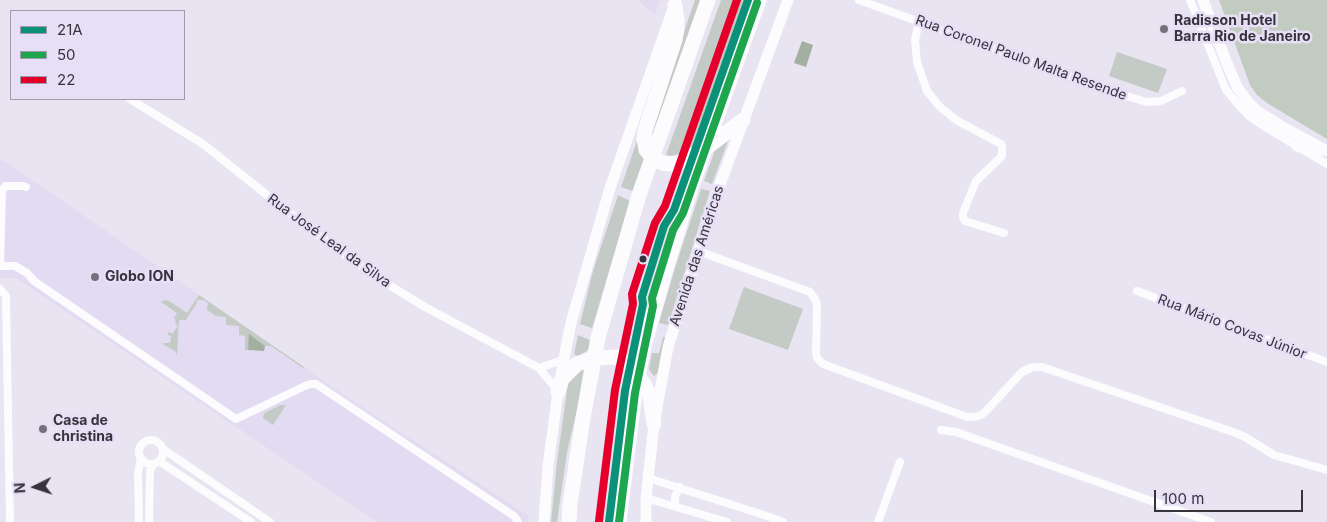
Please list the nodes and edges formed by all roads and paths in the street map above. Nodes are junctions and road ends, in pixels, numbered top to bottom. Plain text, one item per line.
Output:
1 (708, 0) edge
2 (759, 0) edge
3 (788, 0) edge
4 (859, 0) edge
5 (1190, 0) edge
6 (1203, 0) edge
7 (676, 3) edge
8 (919, 21) junction
9 (1182, 92) dead end
10 (132, 100) edge
11 (743, 120) junction
12 (1297, 146) junction
13 (706, 148) junction
14 (1327, 151) edge
15 (1327, 155) edge
16 (653, 158) junction
17 (1327, 164) edge
18 (26, 187) dead end
19 (1004, 234) dead end
20 (698, 251) junction
21 (0, 265) edge
22 (0, 289) edge
23 (1137, 292) dead end
24 (594, 358) junction
25 (563, 360) junction
26 (1327, 362) edge
27 (539, 368) junction
28 (638, 375) junction
29 (558, 392) junction
30 (583, 418) junction
31 (654, 424) junction
32 (940, 430) dead end
33 (161, 447) junction
34 (140, 458) junction
35 (156, 462) junction
36 (900, 462) dead end
37 (1327, 470) edge
38 (648, 478) junction
39 (680, 487) junction
40 (646, 498) junction
41 (675, 506) junction
42 (10, 522) edge
43 (139, 522) edge
44 (149, 522) edge
45 (251, 522) edge
46 (270, 522) edge
47 (518, 522) edge
48 (544, 522) edge
49 (561, 522) edge
50 (569, 522) edge
51 (619, 522) edge
52 (646, 522) edge
53 (727, 522) edge
54 (780, 522) edge
55 (878, 522) edge
56 (1211, 522) edge

1 - 16 highway
2 - 13 highway, Avenida das Américas
3 - 11 main road, Avenida das Américas
4 - 8 street, Rua Coronel Paulo Malta Resende
5 - 12 street
6 - 14 main road
7 - 16 highway
7 - 25 main road
8 - 9 street, Rua Coronel Paulo Malta Resende
8 - 19 street
10 - 27 street, Rua José Leal da Silva
11 - 13 highway
11 - 20 main road, Avenida das Américas
12 - 15 main road
12 - 17 street
13 - 16 highway
13 - 28 highway, Avenida das Américas
16 - 24 highway
18 - 21 street
20 - 31 main road, Avenida das Américas
20 - 37 street
21 - 47 street
22 - 42 street
23 - 26 street, Rua Mário Covas Júnior
24 - 28 highway
24 - 29 highway
24 - 30 highway
25 - 27 street
25 - 29 main road
27 - 29 street, Rua José Leal da Silva
28 - 31 highway
28 - 51 highway, Avenida das Américas
29 - 48 main road
30 - 49 highway
30 - 50 highway
31 - 38 main road, Avenida das Américas
32 - 56 street
33 - 34 street
33 - 35 street
33 - 46 street
34 - 35 street
34 - 43 street
35 - 44 street
35 - 45 street
36 - 55 street
38 - 39 street
38 - 40 main road, Avenida das Américas
39 - 41 street
39 - 54 street
40 - 41 street
40 - 52 main road, Avenida das Américas
41 - 53 street

